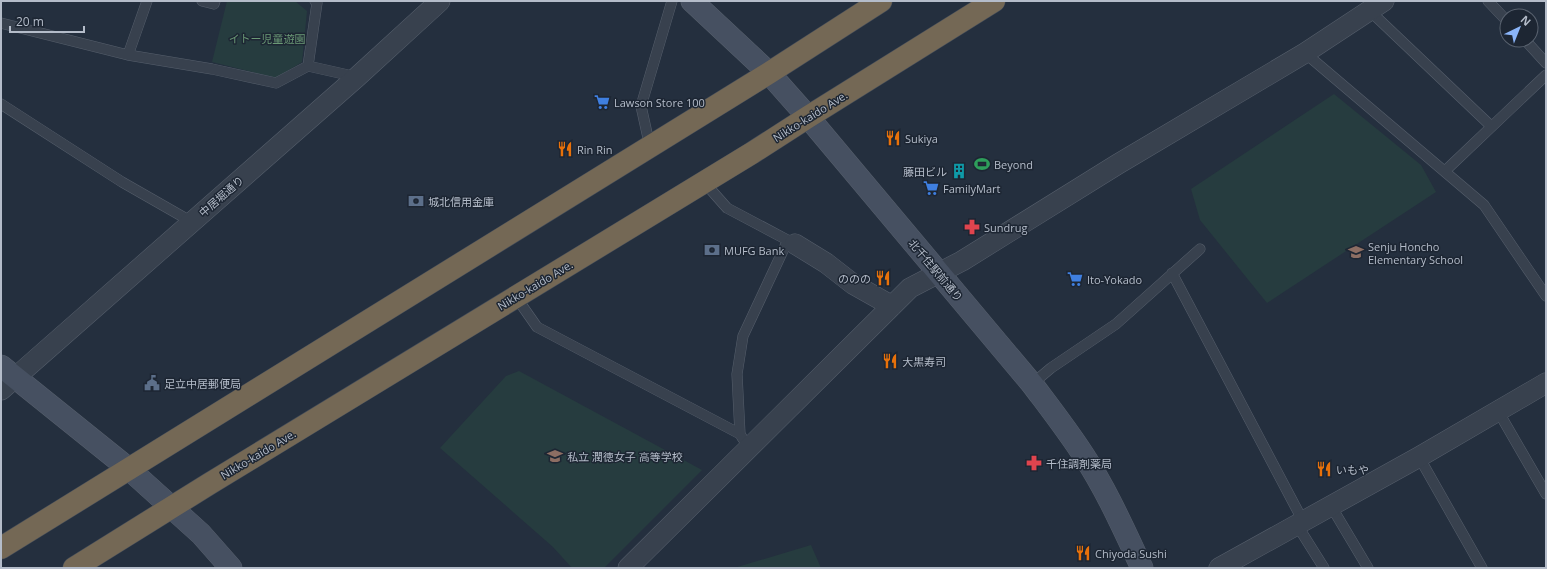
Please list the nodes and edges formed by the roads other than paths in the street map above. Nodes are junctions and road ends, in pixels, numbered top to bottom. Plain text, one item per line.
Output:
1 (147, 1) edge
2 (202, 1) edge
3 (215, 1) edge
4 (315, 1) edge
5 (440, 1) edge
6 (672, 1) edge
7 (692, 1) edge
8 (881, 1) edge
9 (994, 1) edge
10 (1488, 1) edge
11 (1377, 6) edge
12 (1499, 13) edge
13 (1, 23) edge
14 (1532, 48) edge
15 (1305, 53) junction
16 (128, 55) junction
17 (1546, 63) edge
18 (308, 66) junction
19 (769, 73) junction
20 (1546, 75) edge
21 (357, 77) junction
22 (1, 104) edge
23 (808, 117) junction
24 (1492, 126) junction
25 (650, 147) junction
26 (1445, 171) junction
27 (704, 182) junction
28 (192, 222) junction
29 (791, 242) junction
30 (1200, 248) dead end
31 (938, 272) junction
32 (1172, 273) junction
33 (1546, 296) edge
34 (516, 297) junction
35 (892, 306) junction
36 (6, 378) edge
37 (1032, 384) junction
38 (1546, 384) edge
39 (1498, 411) junction
40 (745, 441) junction
41 (1419, 457) junction
42 (129, 469) junction
43 (1546, 494) edge
44 (1331, 506) junction
45 (172, 507) junction
46 (1300, 523) junction
47 (1, 548) edge
48 (74, 568) edge
49 (231, 568) edge
50 (628, 568) edge
51 (1142, 568) edge
52 (1219, 568) edge
53 (1324, 568) edge
54 (1368, 568) edge
55 (1482, 568) edge

1 - 16 lane
2 - 3 lane
4 - 18 lane
5 - 21 street, 中居堀通り
6 - 25 lane
7 - 19 street, 北千住駅前通り
8 - 19 highway
9 - 23 highway, Nikko-kaido Ave.
10 - 12 lane
11 - 15 street
11 - 24 lane
13 - 16 lane
14 - 17 lane
15 - 26 lane
15 - 31 street
16 - 18 lane
18 - 21 lane
19 - 23 street, 北千住駅前通り
19 - 25 highway
20 - 24 lane
21 - 28 street, 中居堀通り
22 - 28 lane
23 - 27 highway, Nikko-kaido Ave.
23 - 31 street, 北千住駅前通り
24 - 26 lane
25 - 42 highway
26 - 33 lane
27 - 29 lane
27 - 34 highway, Nikko-kaido Ave.
28 - 36 street, 中居堀通り
29 - 35 street
29 - 40 lane
30 - 32 lane
31 - 35 street
31 - 37 street, 北千住駅前通り
32 - 37 lane
32 - 46 lane
34 - 40 lane
34 - 45 highway, Nikko-kaido Ave.
35 - 40 street
36 - 42 street
37 - 51 street, 北千住駅前通り
38 - 39 street
39 - 41 street
39 - 43 lane
40 - 50 street
41 - 44 street
41 - 55 lane
42 - 45 street
42 - 47 highway
44 - 46 street
44 - 54 lane
45 - 48 highway, Nikko-kaido Ave.
45 - 49 street
46 - 52 street
46 - 53 lane

